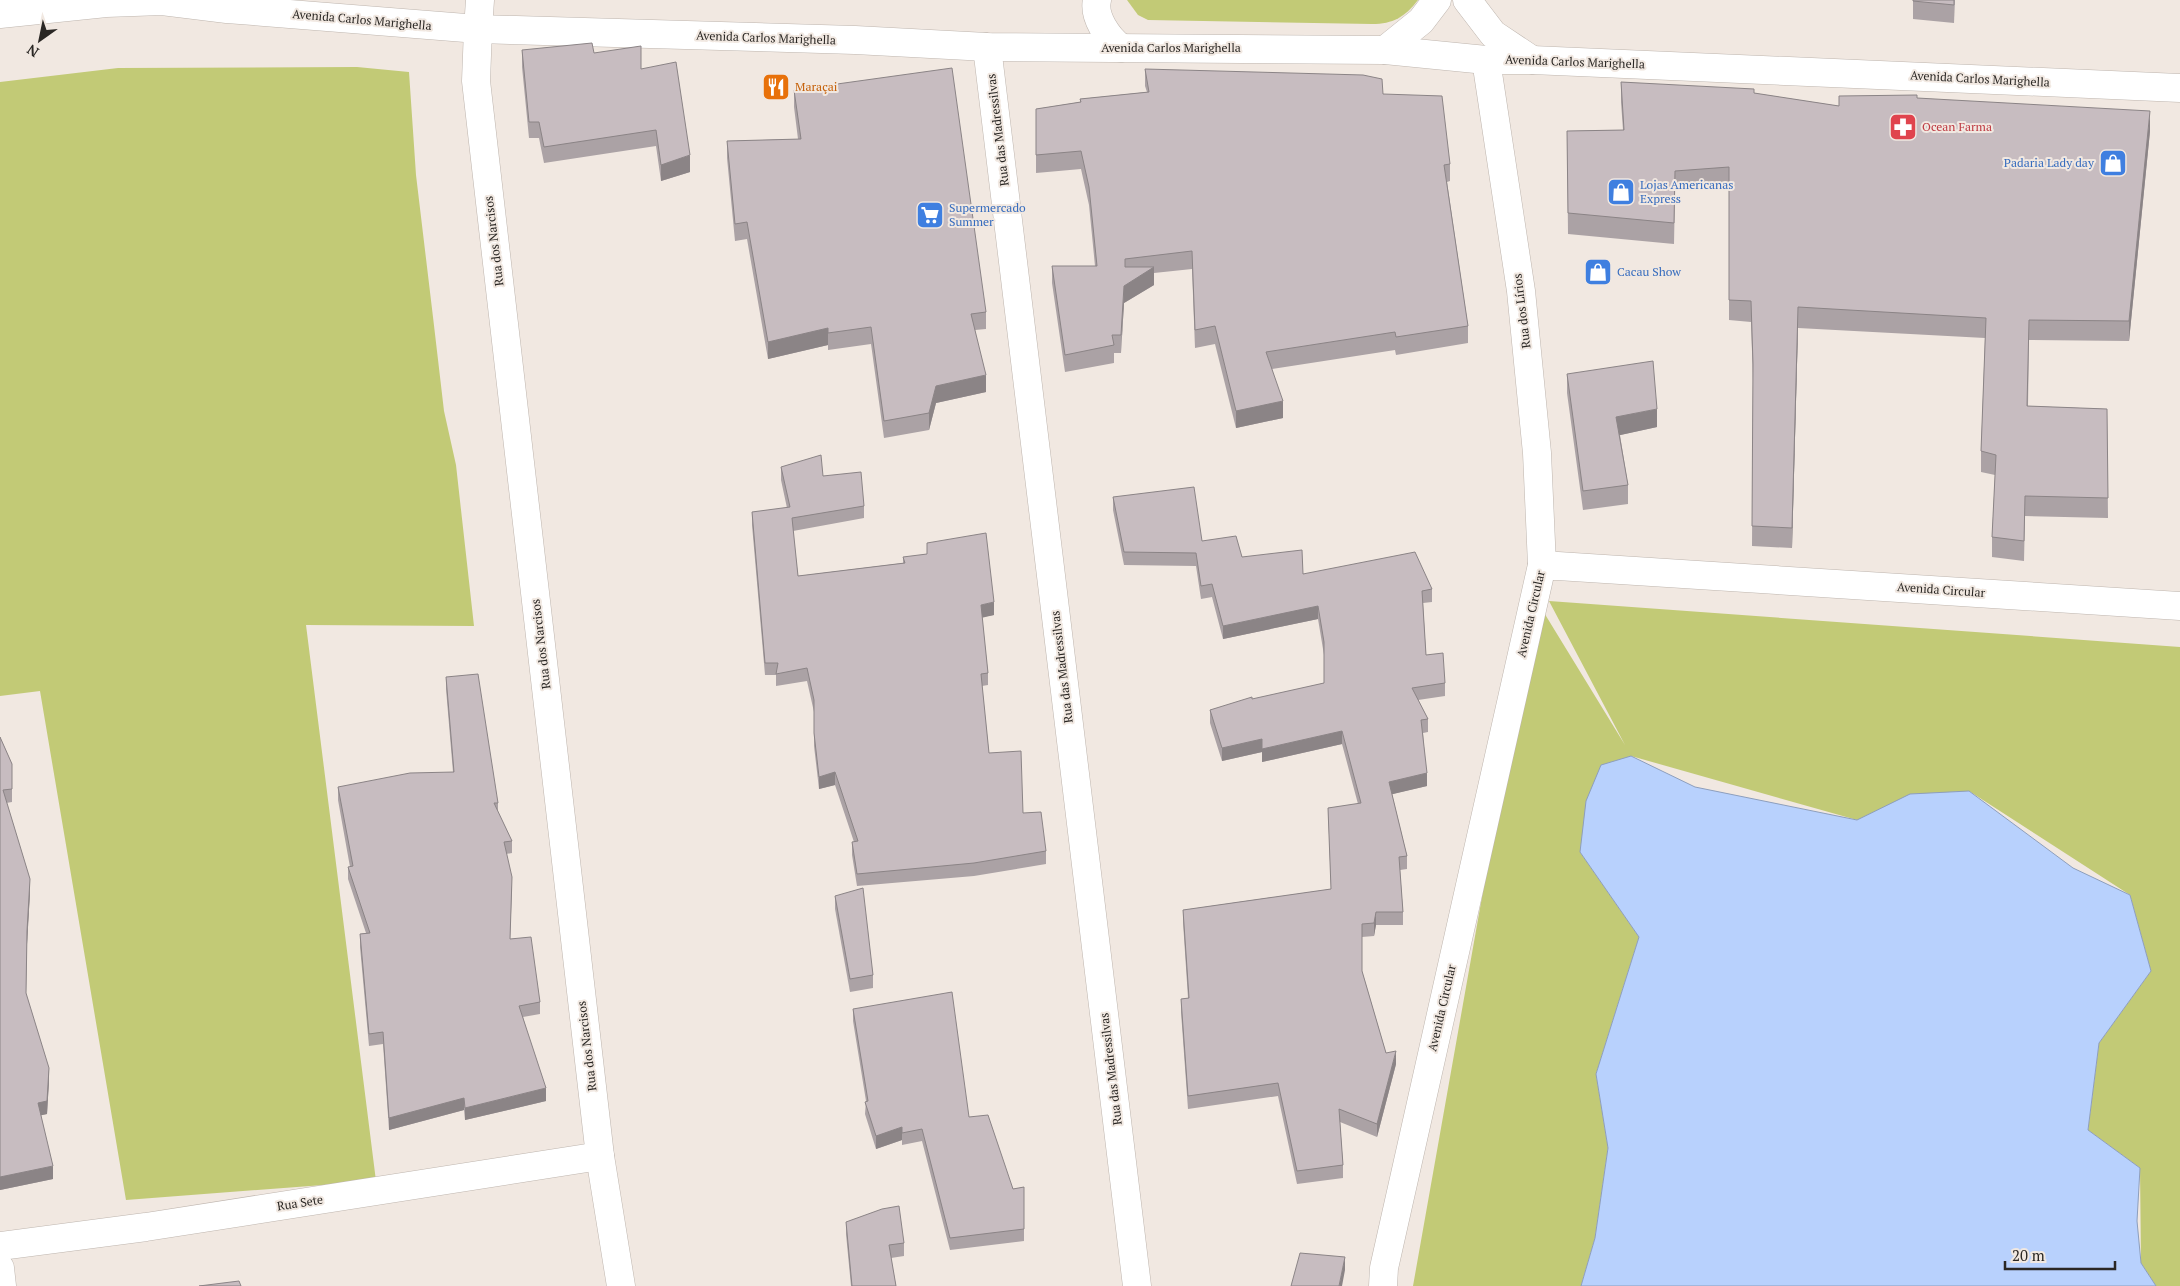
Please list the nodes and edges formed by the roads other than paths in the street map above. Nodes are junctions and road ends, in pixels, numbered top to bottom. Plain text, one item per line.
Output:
1 (480, 0) edge
2 (1097, 0) edge
3 (1437, 0) edge
4 (1467, 0) edge
5 (107, 1) edge
6 (166, 1) edge
7 (0, 14) edge
8 (478, 29) junction
9 (987, 47) junction
10 (1121, 48) junction
11 (1385, 50) junction
12 (1486, 60) junction
13 (1532, 60) junction
14 (2180, 88) edge
15 (1542, 565) junction
16 (2180, 606) edge
17 (600, 1156) junction
18 (0, 1246) edge
19 (0, 1268) edge
20 (2, 1286) edge
21 (621, 1286) edge
22 (1137, 1286) edge
23 (1382, 1286) edge

1 - 8 street, Rua dos Narcisos
2 - 10 street
3 - 11 street
4 - 13 street
5 - 6 street, Avenida Carlos Marighella
5 - 7 street, Avenida Carlos Marighella
6 - 8 street, Avenida Carlos Marighella
8 - 9 street, Avenida Carlos Marighella
8 - 17 street, Rua dos Narcisos
9 - 10 street, Avenida Carlos Marighella
9 - 22 street, Rua das Madressilvas
10 - 11 street, Avenida Carlos Marighella
11 - 12 street, Avenida Carlos Marighella
12 - 13 street, Avenida Carlos Marighella
12 - 15 street, Rua dos Lírios
13 - 14 street, Avenida Carlos Marighella
15 - 16 street, Avenida Circular
15 - 23 street, Avenida Circular
17 - 18 street, Rua Sete
17 - 21 street, Rua dos Narcisos
19 - 20 street

